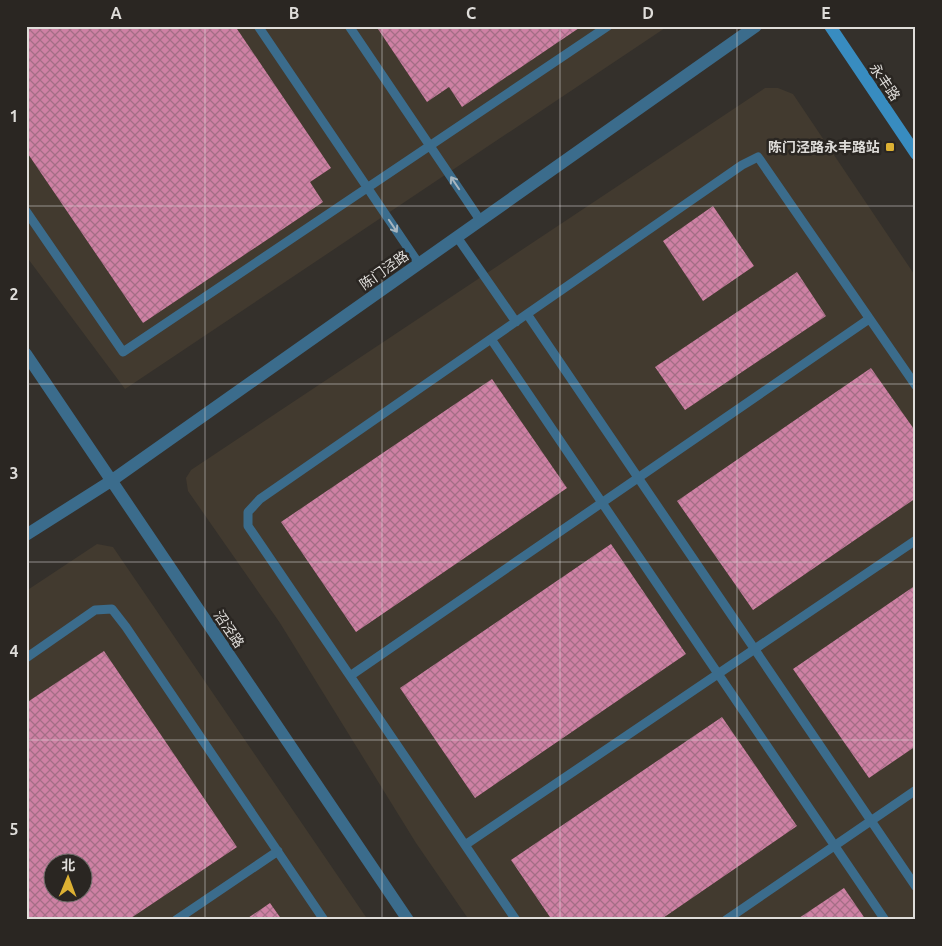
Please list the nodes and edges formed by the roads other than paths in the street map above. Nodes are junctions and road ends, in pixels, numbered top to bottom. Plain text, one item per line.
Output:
1 (258, 26) edge
2 (349, 26) edge
3 (608, 26) edge
4 (756, 26) edge
5 (830, 26) edge
6 (430, 146) junction
7 (916, 154) edge
8 (368, 188) junction
9 (26, 211) edge
10 (480, 220) junction
11 (457, 237) junction
12 (419, 264) junction
13 (527, 314) junction
14 (870, 318) junction
15 (516, 322) junction
16 (491, 339) junction
17 (26, 354) edge
18 (916, 386) edge
19 (638, 478) junction
20 (112, 481) junction
21 (602, 502) junction
22 (26, 535) edge
23 (916, 540) edge
24 (754, 649) junction
25 (26, 658) edge
26 (718, 674) junction
27 (350, 676) junction
28 (916, 790) edge
29 (871, 821) junction
30 (465, 845) junction
31 (835, 845) junction
32 (278, 851) junction
33 (916, 887) edge
34 (176, 920) edge
35 (324, 920) edge
36 (408, 920) edge
37 (516, 920) edge
38 (726, 920) edge
39 (886, 920) edge

1 - 8 lane
2 - 6 lane
3 - 6 lane
4 - 10 street, 陈门泾路
5 - 7 main road, 永丰路
6 - 8 lane
10 -> 6 lane
8 - 9 lane
8 -> 12 lane
10 - 11 street, 陈门泾路
11 - 12 street, 陈门泾路
11 - 15 lane
12 - 20 street, 陈门泾路
13 - 14 lane
13 - 15 lane
13 - 19 lane
14 - 18 lane
14 - 19 lane
15 - 16 lane
16 - 21 lane
16 - 27 lane
17 - 20 street, 沼泾路
19 - 21 lane
19 - 24 lane
20 - 22 street, 陈门泾路
20 - 36 street, 沼泾路
21 - 26 lane
21 - 27 lane
23 - 24 lane
24 - 26 lane
24 - 29 lane
25 - 32 lane
26 - 30 lane
26 - 31 lane
27 - 30 lane
28 - 29 lane
29 - 31 lane
29 - 33 lane
30 - 37 lane
31 - 38 lane
31 - 39 lane
32 - 34 lane
32 - 35 lane

